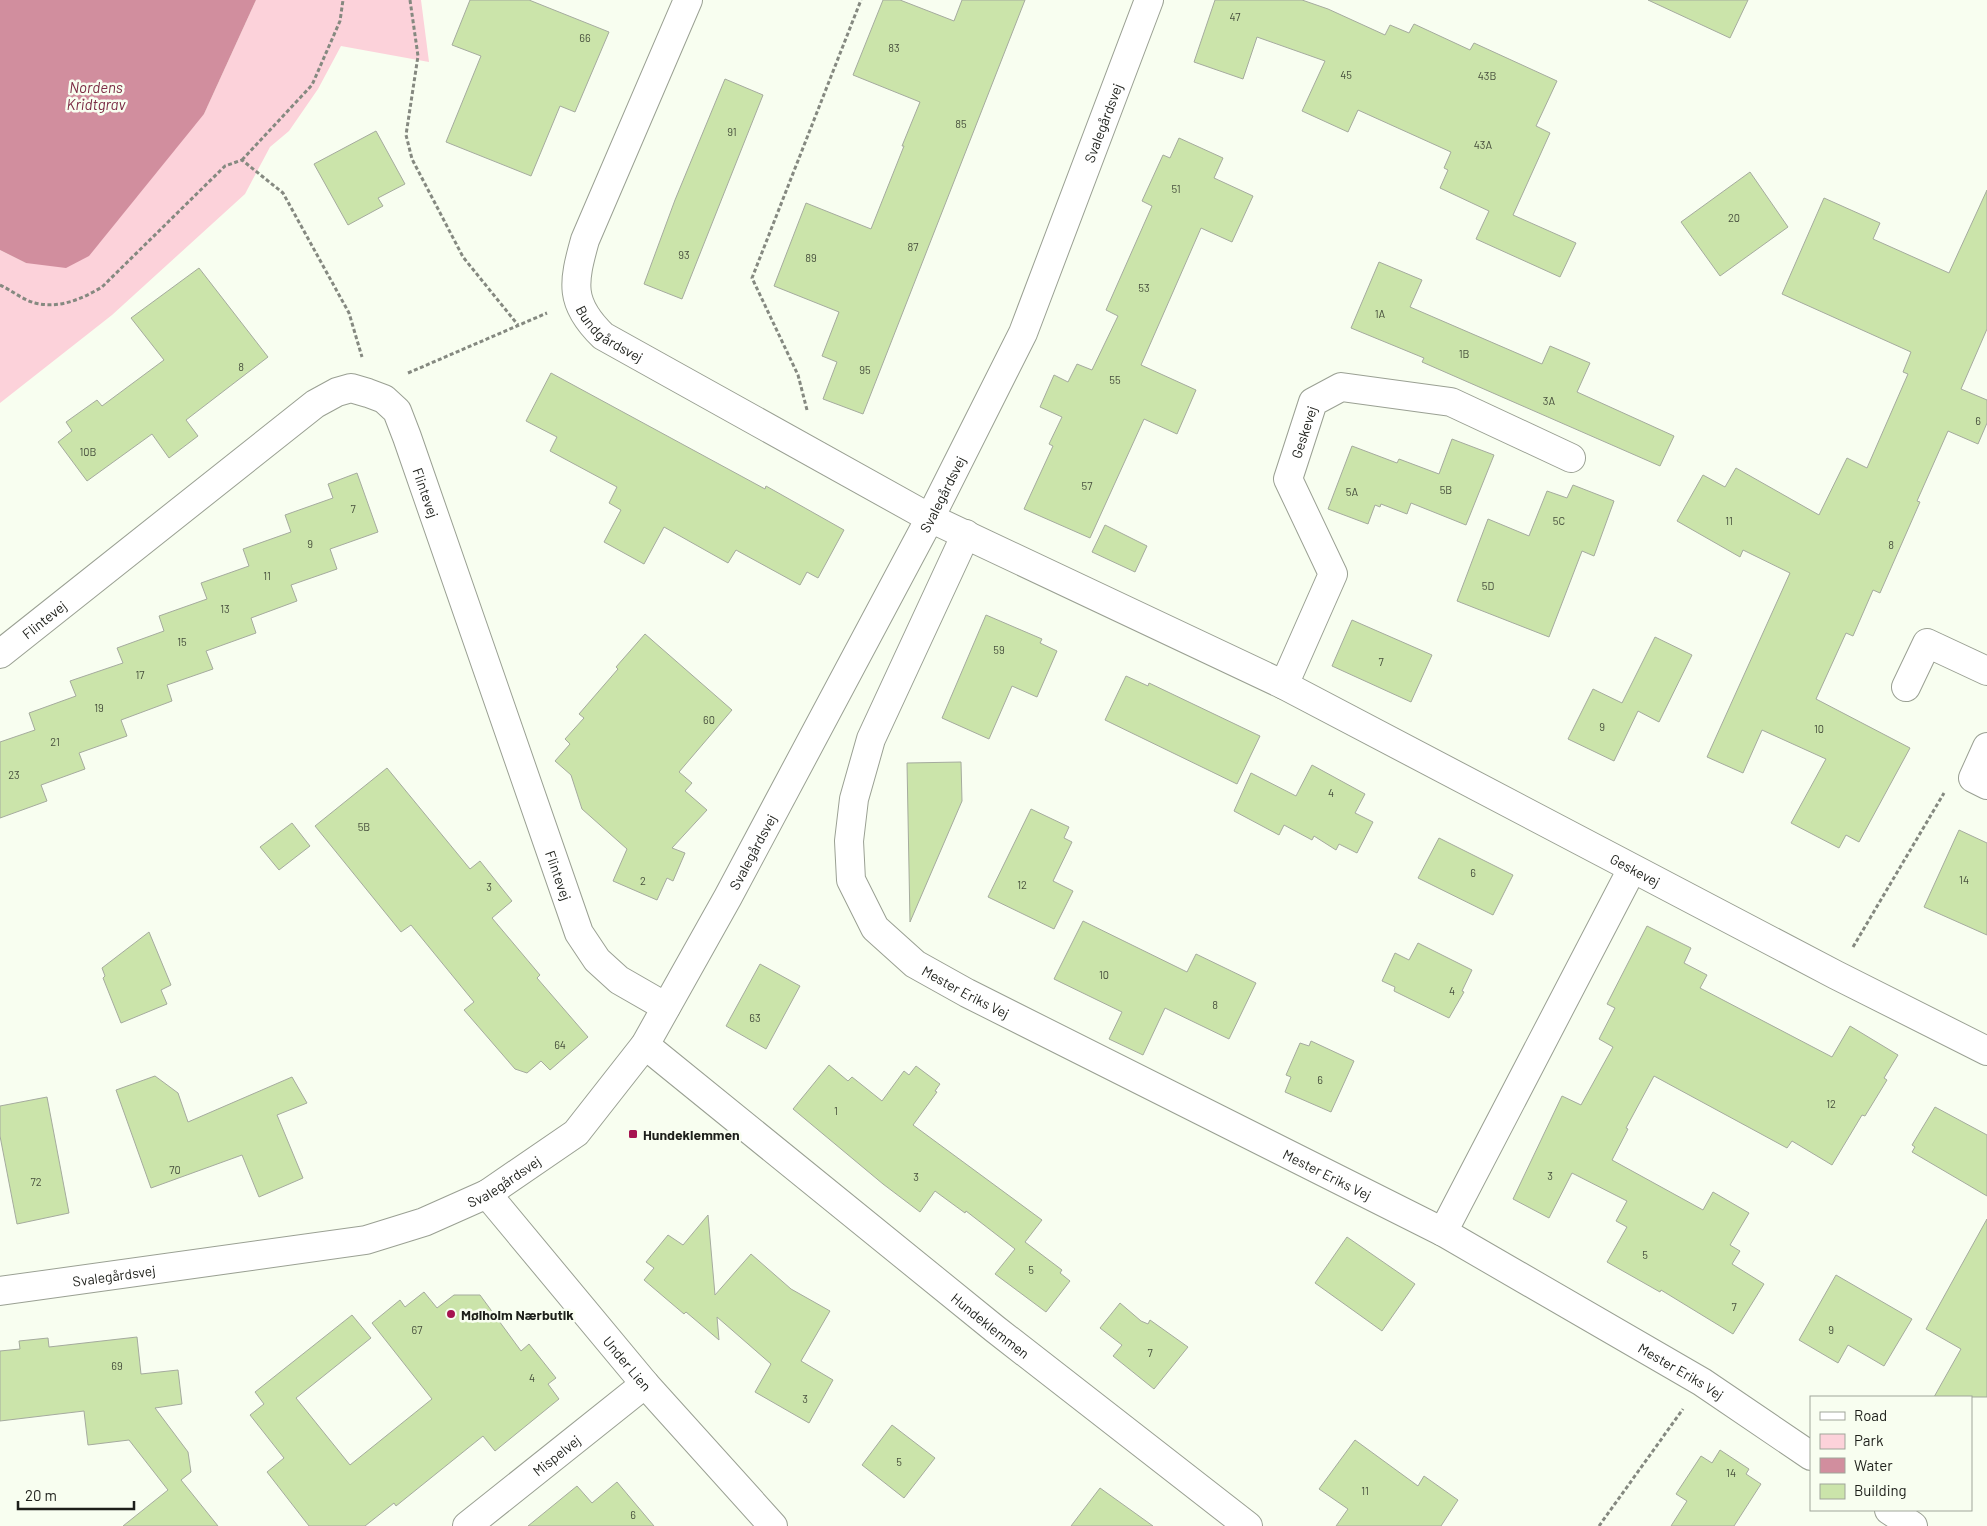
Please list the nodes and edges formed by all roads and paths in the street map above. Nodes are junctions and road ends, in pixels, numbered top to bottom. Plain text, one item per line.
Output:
1 (343, 0) edge
2 (410, 0) edge
3 (688, 0) edge
4 (861, 0) edge
5 (1149, 0) edge
6 (242, 160) junction
7 (0, 285) edge
8 (577, 300) junction
9 (518, 325) junction
10 (403, 376) dead end
11 (368, 393) junction
12 (797, 444) junction
13 (1571, 458) dead end
14 (930, 518) junction
15 (966, 534) junction
16 (0, 654) edge
17 (1987, 671) edge
18 (1284, 685) junction
19 (1906, 688) dead end
20 (1987, 747) edge
21 (1980, 782) edge
22 (1632, 869) junction
23 (1836, 975) junction
24 (666, 1007) junction
25 (645, 1045) junction
26 (1987, 1051) edge
27 (488, 1194) junction
28 (1443, 1232) junction
29 (0, 1291) edge
30 (1702, 1382) junction
31 (645, 1384) junction
32 (1810, 1455) edge
33 (1890, 1511) edge
34 (467, 1526) edge
35 (774, 1526) edge
36 (1248, 1526) edge
37 (1599, 1526) edge
38 (1913, 1526) edge

1 - 6 path
2 - 9 path
3 - 8 street, Bundgårdsvej
4 - 12 path
5 - 14 street, Svalegårdsvej
6 - 7 path
6 - 11 path
8 - 9 path
8 - 12 street, Bundgårdsvej
9 - 10 path
11 - 16 street, Flintevej
11 - 24 street, Flintevej
12 - 14 street, Bundgårdsvej
13 - 18 street, Geskevej
14 - 15 street, Geskevej
14 - 24 street, Svalegårdsvej
15 - 18 street, Geskevej
15 - 28 street, Mester Eriks Vej
17 - 19 street
18 - 22 street, Geskevej
20 - 21 street
21 - 23 path
22 - 23 street, Geskevej
22 - 28 street
23 - 26 street, Geskevej
24 - 25 street, Svalegårdsvej
25 - 27 street, Svalegårdsvej
25 - 36 street, Hundeklemmen
27 - 29 street, Svalegårdsvej
27 - 31 street, Under Lien
28 - 30 street, Mester Eriks Vej
30 - 32 street, Mester Eriks Vej
30 - 37 path
31 - 34 street, Mispelvej
31 - 35 street, Under Lien
33 - 38 street

